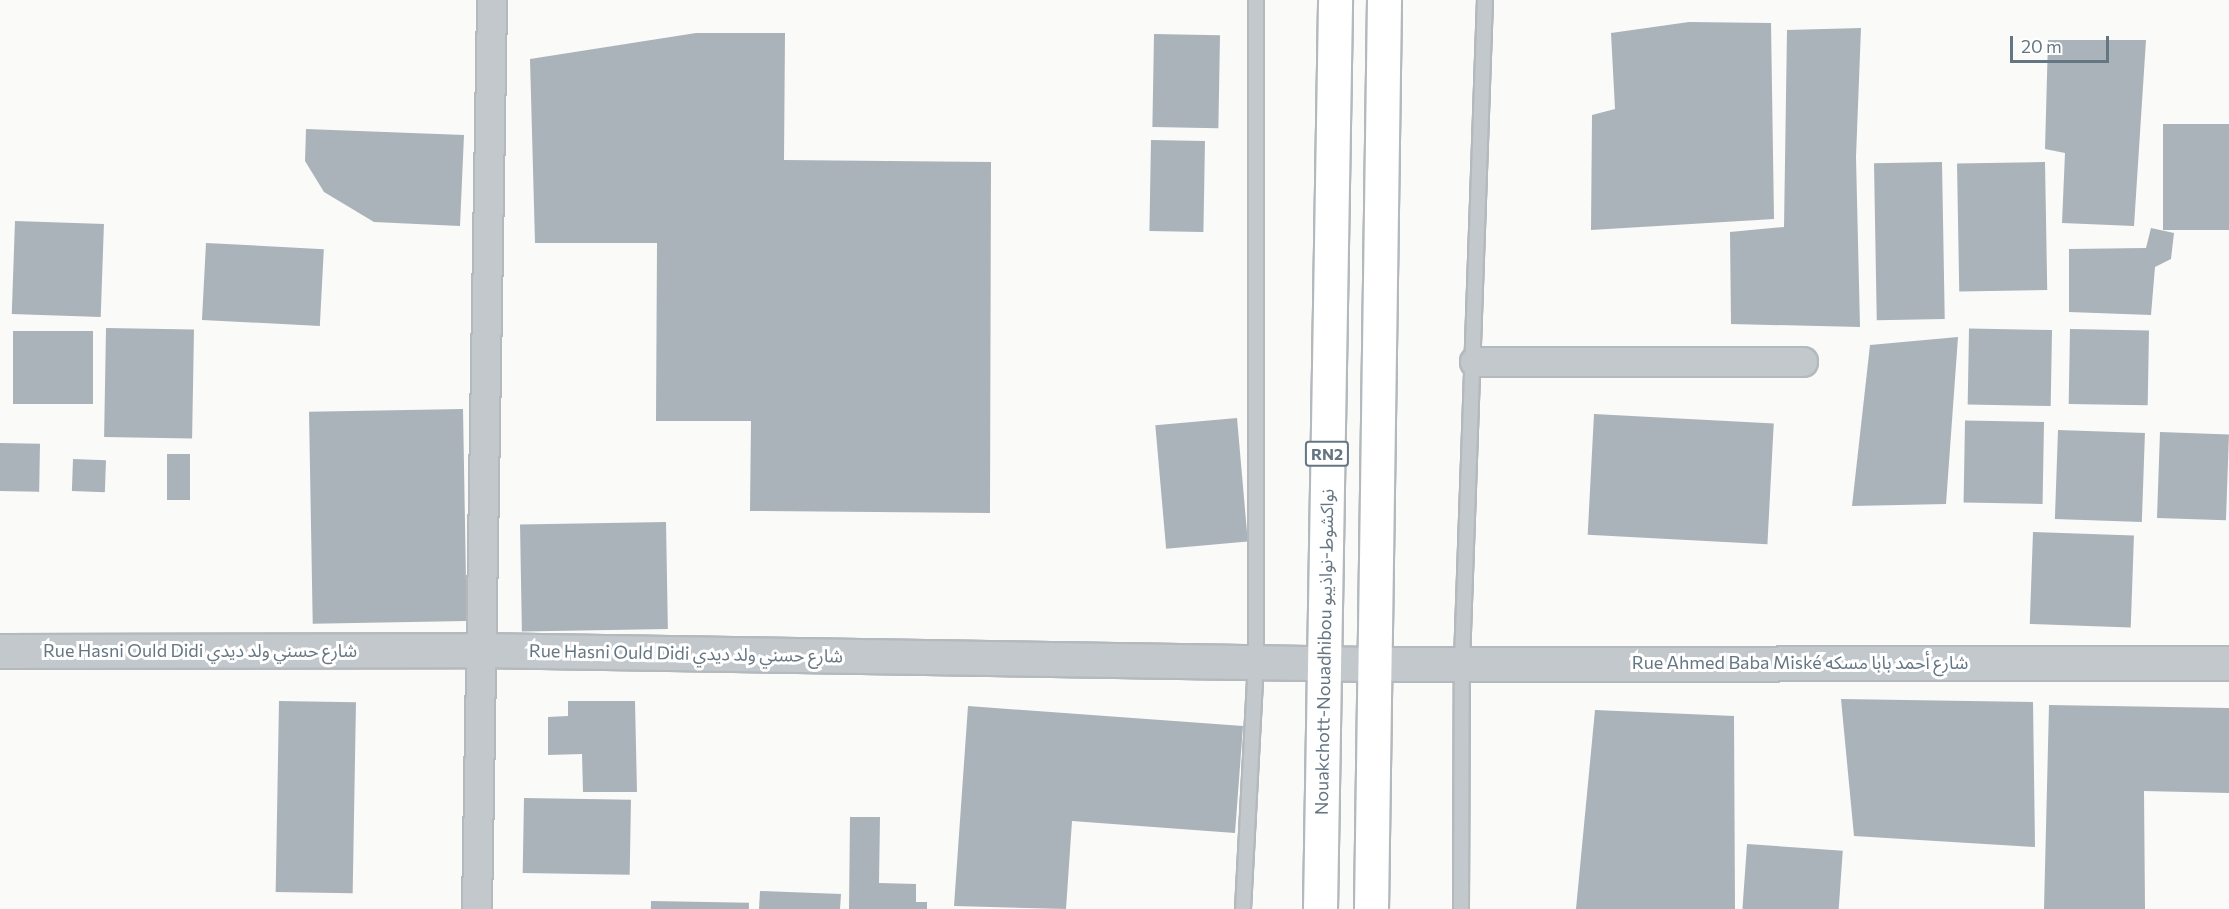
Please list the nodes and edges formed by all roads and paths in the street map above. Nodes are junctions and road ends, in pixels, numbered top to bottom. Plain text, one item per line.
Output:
1 (492, 0) edge
2 (1256, 0) edge
3 (1335, 0) edge
4 (1384, 0) edge
5 (1485, 0) edge
6 (1475, 362) junction
7 (1803, 363) dead end
8 (481, 650) junction
9 (0, 651) edge
10 (1462, 661) junction
11 (1256, 663) junction
12 (1323, 663) junction
13 (2229, 663) edge
14 (1372, 664) junction
15 (477, 909) edge
16 (1243, 909) edge
17 (1320, 909) edge
18 (1371, 909) edge
19 (1461, 909) edge

1 - 8 street
2 - 11 lane
3 - 12 highway, Nouakchott-Nouadhibou نواكشوط-نواذيبو / RN2
4 - 14 highway, RN2
5 - 6 lane
6 - 7 street
6 - 10 lane
8 - 9 street, Rue Hasni Ould Didi شارع حسني ولد ديدي
8 - 11 street, Rue Hasni Ould Didi شارع حسني ولد ديدي
8 - 15 street
10 - 13 street, Rue Ahmed Baba Miské شارع أحمد بابا مسكه
10 - 14 street, Rue Ahmed Baba Miské شارع أحمد بابا مسكه
10 - 19 lane
11 - 12 street, Rue Hasni Ould Didi شارع حسني ولد ديدي
11 - 16 lane
12 - 14 street, Rue Hasni Ould Didi شارع حسني ولد ديدي
12 - 17 highway, Nouakchott-Nouadhibou نواكشوط-نواذيبو / RN2
14 - 18 highway, RN2

